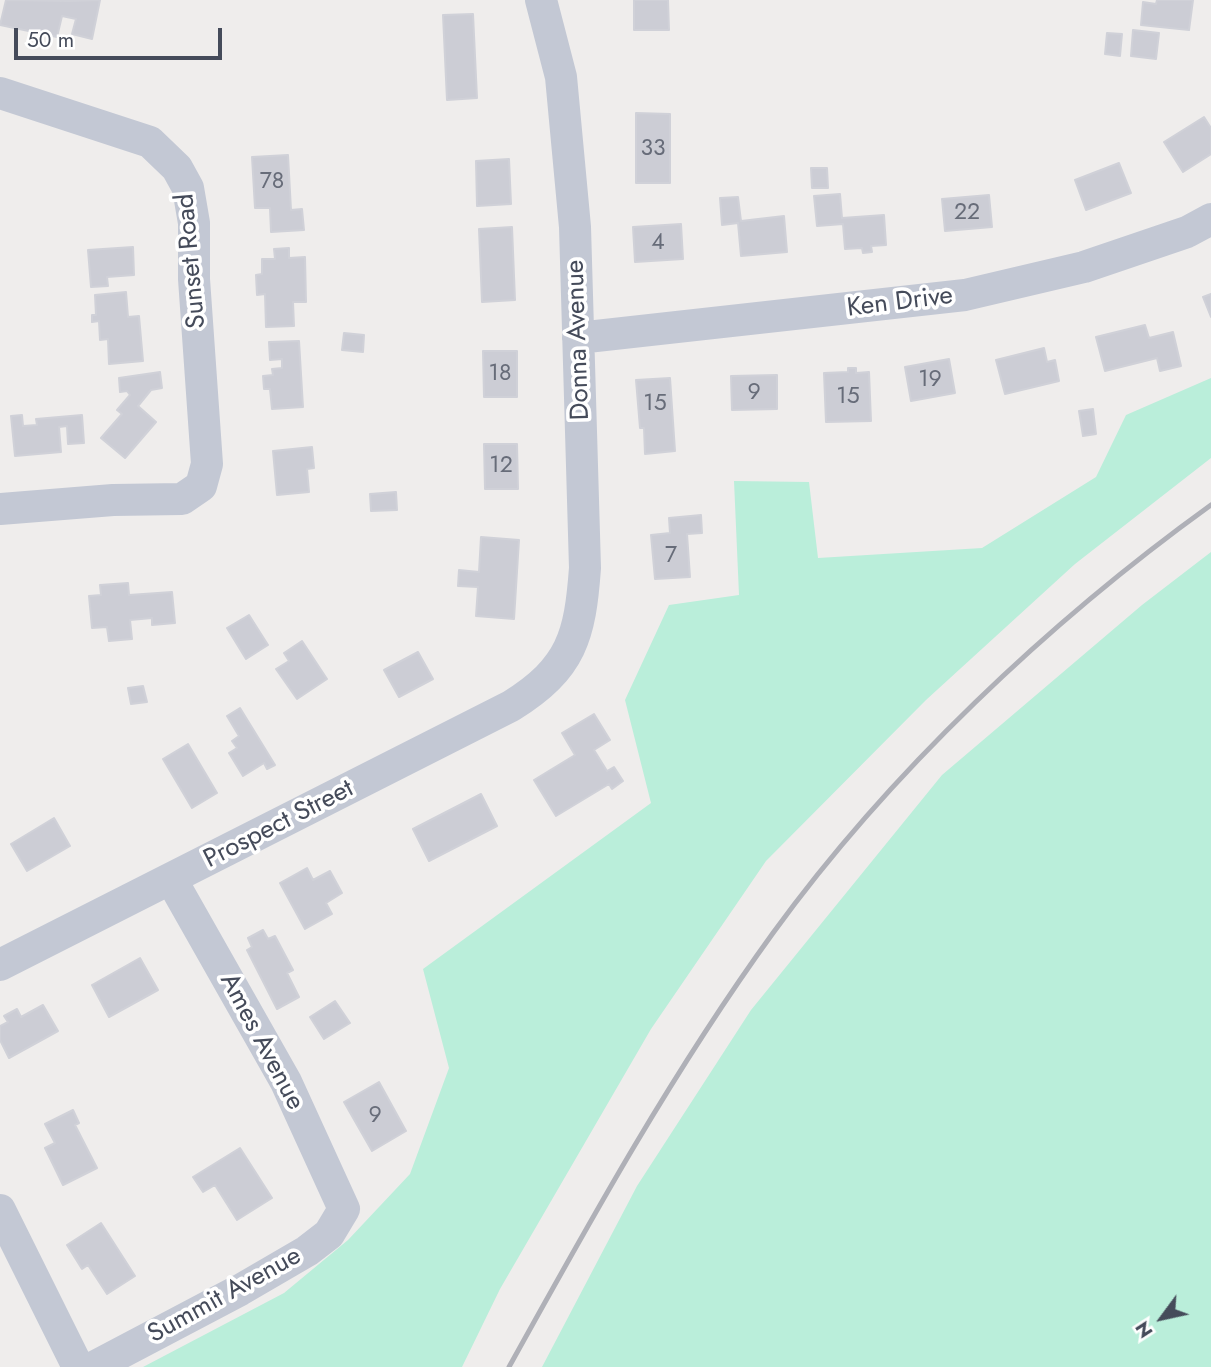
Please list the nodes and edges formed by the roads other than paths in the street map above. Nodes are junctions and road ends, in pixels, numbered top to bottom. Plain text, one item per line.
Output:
1 (541, 0) edge
2 (0, 93) edge
3 (1211, 219) edge
4 (578, 338) junction
5 (0, 509) edge
6 (552, 675) joint
7 (171, 879) junction
8 (0, 965) edge
9 (344, 1209) joint
10 (0, 1210) edge
11 (78, 1367) edge
12 (94, 1367) edge

1 - 4 street, Donna Avenue
2 - 5 street, Sunset Road
3 - 4 street, Ken Drive
4 - 6 street, Donna Avenue
6 - 7 street, Prospect Street
7 - 8 street, Prospect Street
7 - 9 street, Ames Avenue
9 - 12 street, Summit Avenue
10 - 11 street

